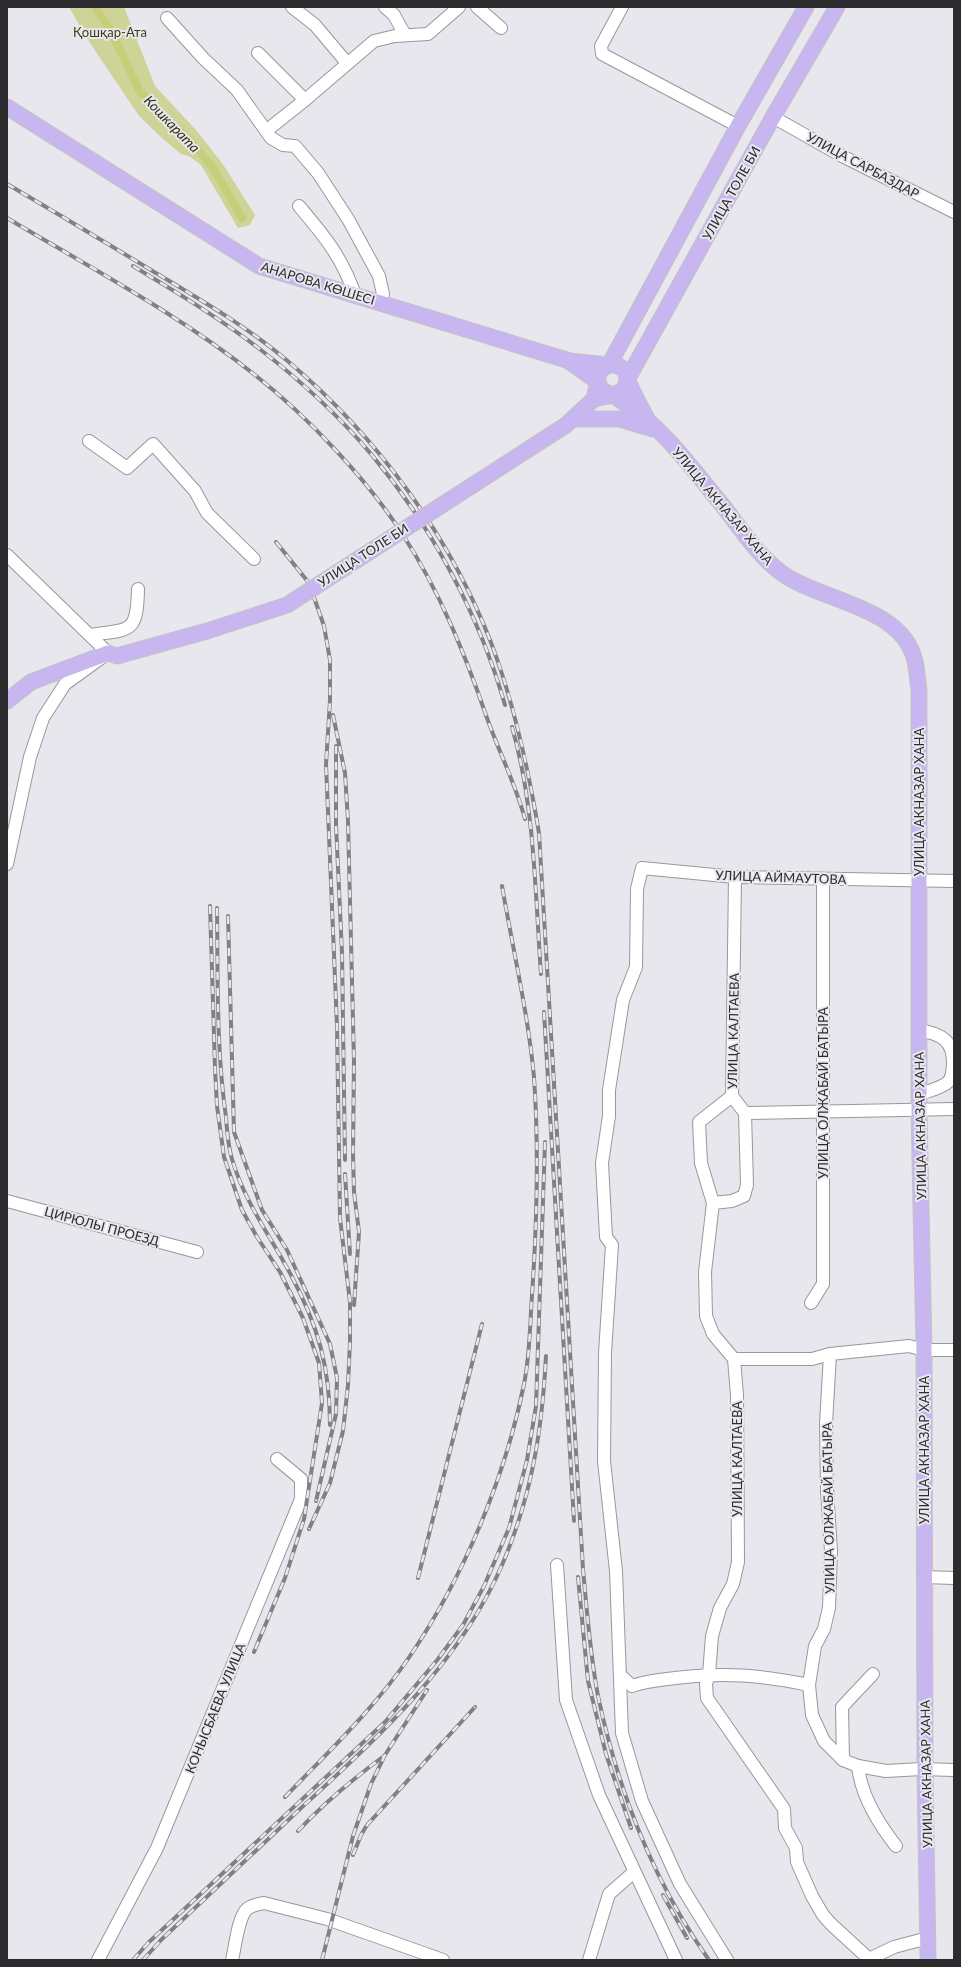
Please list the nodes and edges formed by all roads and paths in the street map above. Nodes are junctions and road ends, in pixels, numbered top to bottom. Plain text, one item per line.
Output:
1 (292, 7) edge
2 (385, 7) edge
3 (459, 7) edge
4 (477, 7) edge
5 (622, 7) edge
6 (806, 7) edge
7 (837, 7) edge
8 (167, 18) dead end
9 (501, 28) dead end
10 (405, 35) junction
11 (258, 52) dead end
12 (347, 63) junction
13 (305, 100) junction
14 (750, 105) junction
15 (7, 108) edge
16 (773, 117) junction
17 (738, 126) junction
18 (266, 131) junction
19 (299, 206) dead end
20 (954, 212) edge
21 (355, 295) junction
22 (380, 303) junction
23 (570, 361) junction
24 (609, 365) junction
25 (628, 380) junction
26 (598, 382) junction
27 (613, 395) junction
28 (594, 399) junction
29 (569, 422) junction
30 (652, 425) junction
31 (89, 441) dead end
32 (7, 555) edge
33 (254, 559) dead end
34 (138, 589) dead end
35 (90, 635) junction
36 (112, 654) junction
37 (7, 701) edge
38 (7, 864) edge
39 (735, 877) junction
40 (823, 879) junction
41 (954, 881) edge
42 (920, 882) junction
43 (919, 1030) junction
44 (920, 1094) junction
45 (732, 1096) junction
46 (954, 1109) edge
47 (919, 1110) junction
48 (823, 1112) junction
49 (745, 1113) junction
50 (7, 1201) edge
51 (713, 1203) junction
52 (197, 1252) dead end
53 (811, 1303) dead end
54 (924, 1350) junction
55 (954, 1350) edge
56 (830, 1354) junction
57 (734, 1359) junction
58 (277, 1459) dead end
59 (557, 1565) dead end
60 (924, 1578) junction
61 (954, 1578) edge
62 (709, 1674) junction
63 (873, 1674) dead end
64 (620, 1675) junction
65 (810, 1685) junction
66 (842, 1760) junction
67 (858, 1766) junction
68 (923, 1769) junction
69 (954, 1770) edge
70 (896, 1846) dead end
71 (634, 1872) junction
72 (928, 1938) junction
73 (98, 1960) edge
74 (232, 1960) edge
75 (443, 1960) edge
76 (589, 1960) edge
77 (676, 1960) edge
78 (727, 1960) edge
79 (869, 1960) edge
80 (928, 1960) edge

1 - 12 street
2 - 10 street
3 - 10 street
4 - 9 street
5 - 17 street
6 - 14 main road, УЛИЦА ТОЛЕ БИ
7 - 16 main road, УЛИЦА ТОЛЕ БИ
8 - 18 street
10 - 12 street
11 - 13 street
12 - 13 street
13 - 18 street
14 - 16 main road
14 - 17 main road, УЛИЦА ТОЛЕ БИ
15 - 21 main road, АНАРОВА КӨШЕСІ
16 - 20 street, УЛИЦА САРБАЗДАР
16 - 25 main road, УЛИЦА ТОЛЕ БИ
17 - 24 main road, УЛИЦА ТОЛЕ БИ
18 - 22 street
19 - 21 street
21 - 22 main road, АНАРОВА КӨШЕСІ
22 - 23 main road, АНАРОВА КӨШЕСІ
23 - 24 main road
23 - 26 main road
24 - 25 main road
24 - 26 main road
25 - 27 main road
25 - 30 main road, УЛИЦА АКНАЗАР ХАНА
26 - 27 main road
26 - 28 main road
27 - 28 main road
27 - 30 main road, УЛИЦА АКНАЗАР ХАНА
28 - 29 main road, УЛИЦА ТОЛЕ БИ
29 - 30 main road
29 - 36 main road, УЛИЦА ТОЛЕ БИ, bridge
30 - 42 main road, УЛИЦА АКНАЗАР ХАНА
31 - 33 street
32 - 35 street
34 - 35 street
35 - 36 street
36 - 37 main road, УЛИЦА ТОЛЕ БИ
36 - 38 street
39 - 40 street, УЛИЦА АЙМАУТОВА
39 - 45 street, УЛИЦА КАЛТАЕВА
39 - 64 street, УЛИЦА АЙМАУТОВА
40 - 42 street, УЛИЦА АЙМАУТОВА
40 - 48 street, УЛИЦА ОЛЖАБАЙ БАТЫРА
41 - 42 street, УЛИЦА АЙМАУТОВА
42 - 43 main road, УЛИЦА АКНАЗАР ХАНА
43 - 44 main road, УЛИЦА АКНАЗАР ХАНА
43 - 44 street
44 - 47 main road, УЛИЦА АКНАЗАР ХАНА
45 - 49 street, УЛИЦА КАЛТАЕВА
45 - 51 street
46 - 47 street
47 - 48 street
47 - 54 main road, УЛИЦА АКНАЗАР ХАНА
48 - 49 street
48 - 53 street, УЛИЦА ОЛЖАБАЙ БАТЫРА
49 - 51 street
50 - 52 street, ЦИРЮЛЫ ПРОЕЗД
51 - 57 street
54 - 55 street
54 - 56 street
54 - 60 main road, УЛИЦА АКНАЗАР ХАНА
56 - 57 street
56 - 65 street, УЛИЦА ОЛЖАБАЙ БАТЫРА
57 - 62 street, УЛИЦА КАЛТАЕВА
58 - 73 street, КОНЫСБАЕВА УЛИЦА
59 - 71 street
60 - 61 street
60 - 68 main road, УЛИЦА АКНАЗАР ХАНА
62 - 64 street
62 - 65 street
62 - 79 street, УЛИЦА КАЛТАЕВА
63 - 66 street
64 - 78 street
65 - 66 street, УЛИЦА ОЛЖАБАЙ БАТЫРА
66 - 67 street, УЛИЦА ОЛЖАБАЙ БАТЫРА
67 - 68 street, УЛИЦА ОЛЖАБАЙ БАТЫРА
67 - 70 street
68 - 69 street, УЛИЦА ОЛЖАБАЙ БАТЫРА
68 - 72 main road, УЛИЦА АКНАЗАР ХАНА
71 - 76 street
71 - 77 street
72 - 79 street, УЛИЦА КАЛТАЕВА
72 - 80 main road, УЛИЦА АКНАЗАР ХАНА
74 - 75 street

